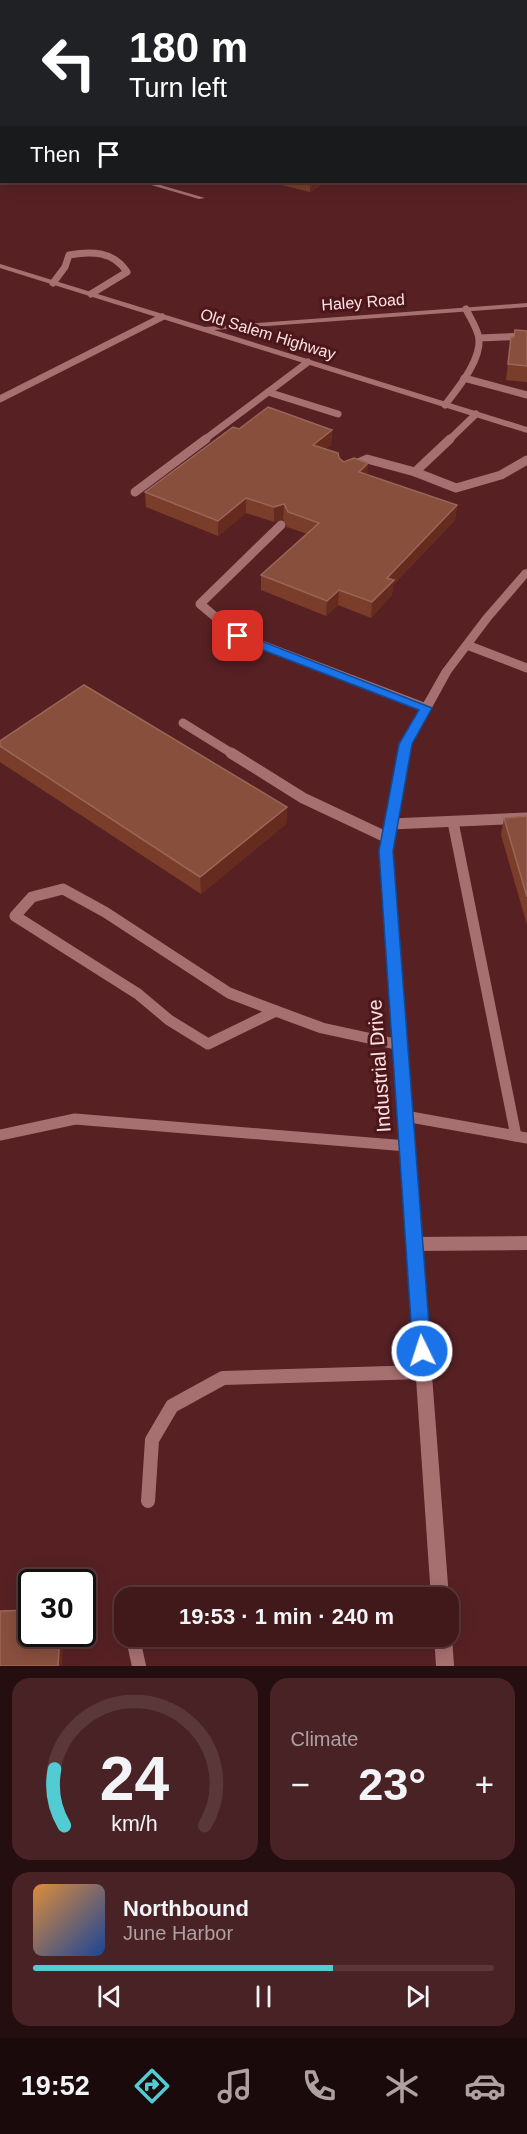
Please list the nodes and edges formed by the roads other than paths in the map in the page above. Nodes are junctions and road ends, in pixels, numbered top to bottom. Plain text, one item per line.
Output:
1 (148, 183) edge
2 (201, 198) dead end
3 (0, 266) edge
4 (53, 283) junction
5 (91, 294) junction
6 (527, 304) edge
7 (466, 309) junction
8 (162, 316) junction
9 (201, 329) junction
10 (527, 336) edge
11 (479, 338) junction
12 (308, 362) junction
13 (464, 378) junction
14 (268, 392) junction
15 (527, 395) edge
16 (0, 399) edge
17 (445, 405) junction
18 (338, 414) dead end
19 (476, 414) junction
20 (527, 430) edge
21 (527, 460) edge
22 (344, 470) edge
23 (415, 472) junction
24 (135, 492) dead end
25 (281, 525) edge
26 (527, 572) edge
27 (467, 645) junction
28 (527, 668) edge
29 (426, 708) junction
30 (183, 723) dead end
31 (527, 818) edge
32 (453, 822) junction
33 (390, 831) junction
34 (278, 1010) junction
35 (400, 1045) junction
36 (405, 1116) junction
37 (0, 1135) edge
38 (521, 1137) edge
39 (407, 1146) junction
40 (527, 1243) edge
41 (414, 1244) junction
42 (423, 1372) junction
43 (148, 1501) dead end
44 (439, 1587) edge
45 (444, 1647) edge
46 (135, 1648) dead end
47 (139, 1666) edge
48 (445, 1666) edge

1 - 2 street
3 - 4 street, Old Salem Highway
4 - 5 street, Old Salem Highway
4 - 5 lane
5 - 8 street, Old Salem Highway
6 - 7 street, Haley Road
7 - 9 street, Haley Road
7 - 11 lane
8 - 9 street, Old Salem Highway
8 - 16 lane
9 - 12 street, Old Salem Highway
10 - 11 lane
11 - 13 lane
12 - 14 lane
12 - 17 street, Old Salem Highway
13 - 15 lane
13 - 17 lane
14 - 18 lane
14 - 24 lane
17 - 19 street, Old Salem Highway
19 - 20 street, Old Salem Highway
19 - 23 lane
21 - 23 lane
22 - 23 lane
25 - 29 lane
26 - 27 street, Industrial Drive
27 - 28 lane
27 - 29 street, Industrial Drive
29 - 33 street, Industrial Drive
30 - 33 lane
31 - 32 lane
32 - 33 lane
32 - 38 lane
33 - 35 street, Industrial Drive
34 - 34 lane
34 - 35 lane
35 - 36 street, Industrial Drive
36 - 38 lane
36 - 39 street, Industrial Drive
37 - 39 lane
39 - 41 street, Industrial Drive
40 - 41 lane
41 - 42 street, Industrial Drive
42 - 43 lane
42 - 44 street, Industrial Drive
45 - 48 street
46 - 47 lane

